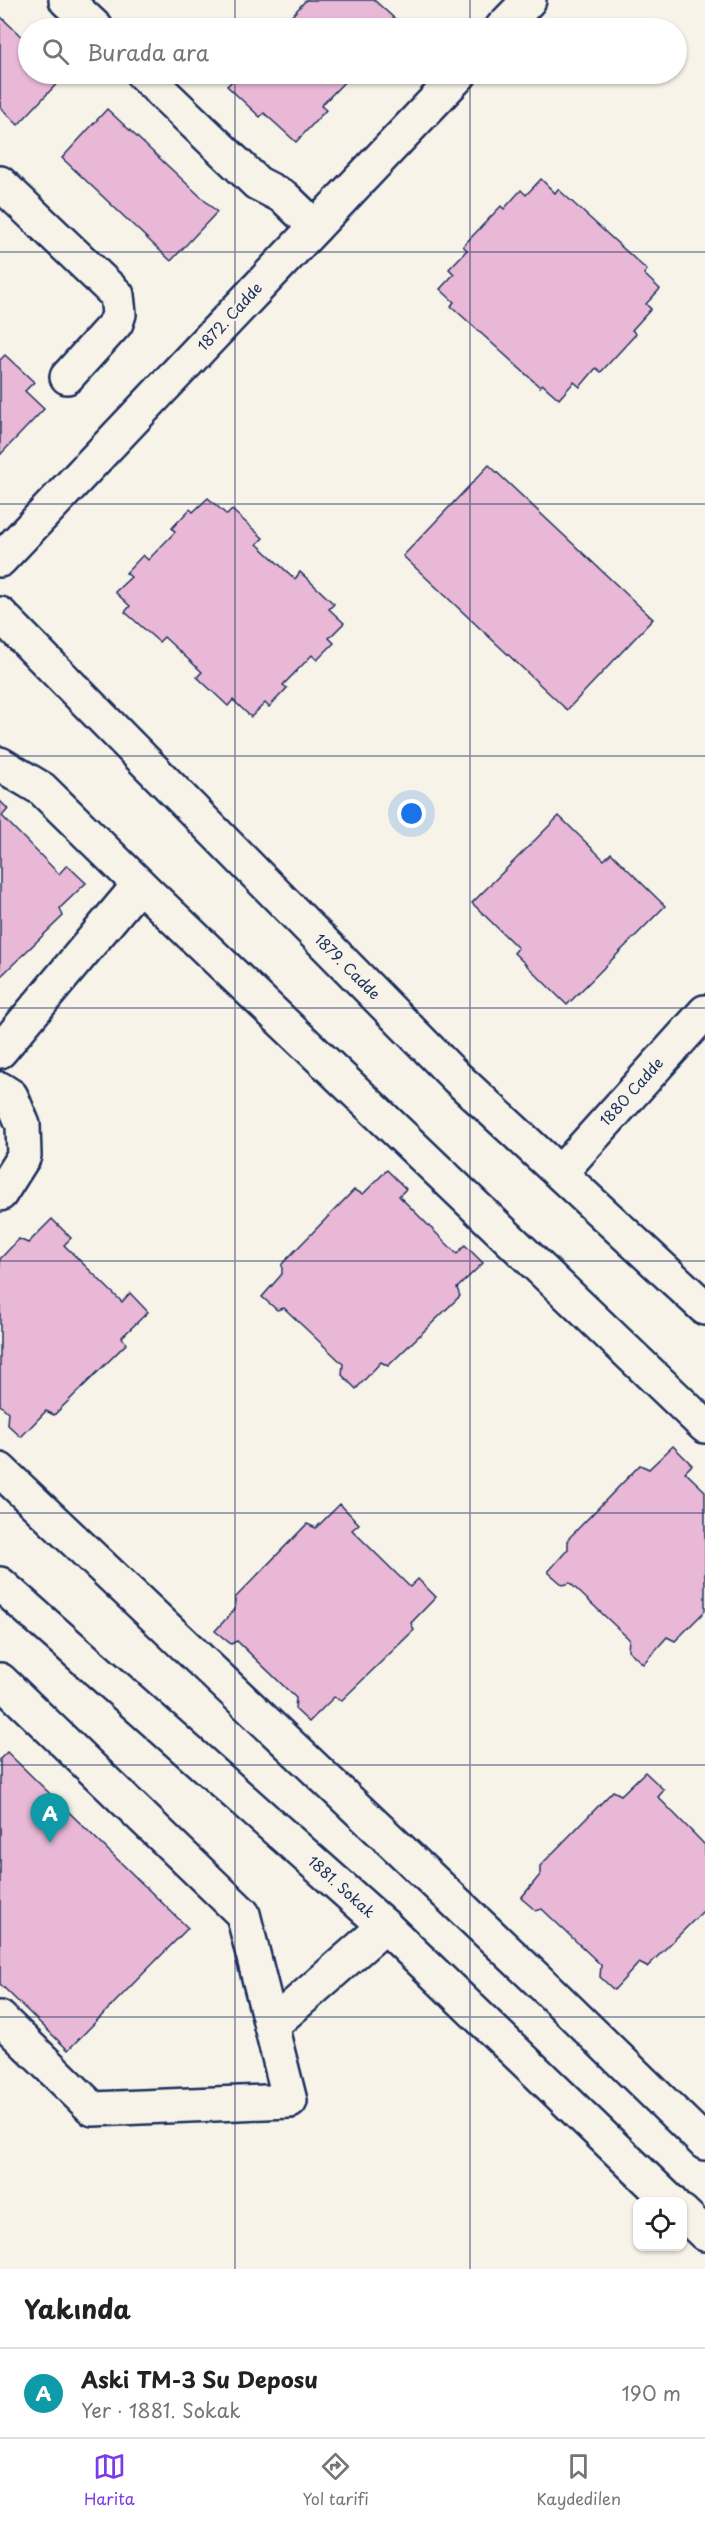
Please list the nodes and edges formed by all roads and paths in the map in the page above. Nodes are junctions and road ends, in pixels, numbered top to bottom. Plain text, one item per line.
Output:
1 (66, 0) edge
2 (529, 0) edge
3 (85, 18) edge
4 (512, 18) edge
5 (153, 84) edge
6 (451, 84) edge
7 (0, 183) edge
8 (315, 227) junction
9 (67, 377) dead end
10 (0, 560) edge
11 (0, 615) edge
12 (0, 764) edge
13 (139, 885) junction
14 (705, 1012) edge
15 (0, 1051) edge
16 (0, 1089) edge
17 (560, 1173) junction
18 (0, 1194) edge
19 (705, 1308) edge
20 (705, 1426) edge
21 (0, 1470) edge
22 (0, 1584) edge
23 (0, 1680) edge
24 (385, 1926) junction
25 (0, 2018) edge
26 (271, 2026) junction
27 (705, 2143) edge
28 (666, 2197) edge
29 (687, 2217) edge
30 (705, 2234) edge

1 - 3 street
2 - 4 street
5 - 8 street
6 - 8 street, 1872. Cadde
7 - 9 street
8 - 10 street, 1872. Cadde
11 - 17 street, 1879. Cadde
12 - 13 street
13 - 15 street
13 - 20 street
14 - 17 street, 1880 Cadde
16 - 18 street
17 - 19 street, 1879. Cadde
21 - 27 street
22 - 24 street, 1881. Sokak
23 - 26 street
24 - 26 street
24 - 28 street, 1881. Sokak
25 - 26 street
29 - 30 street

